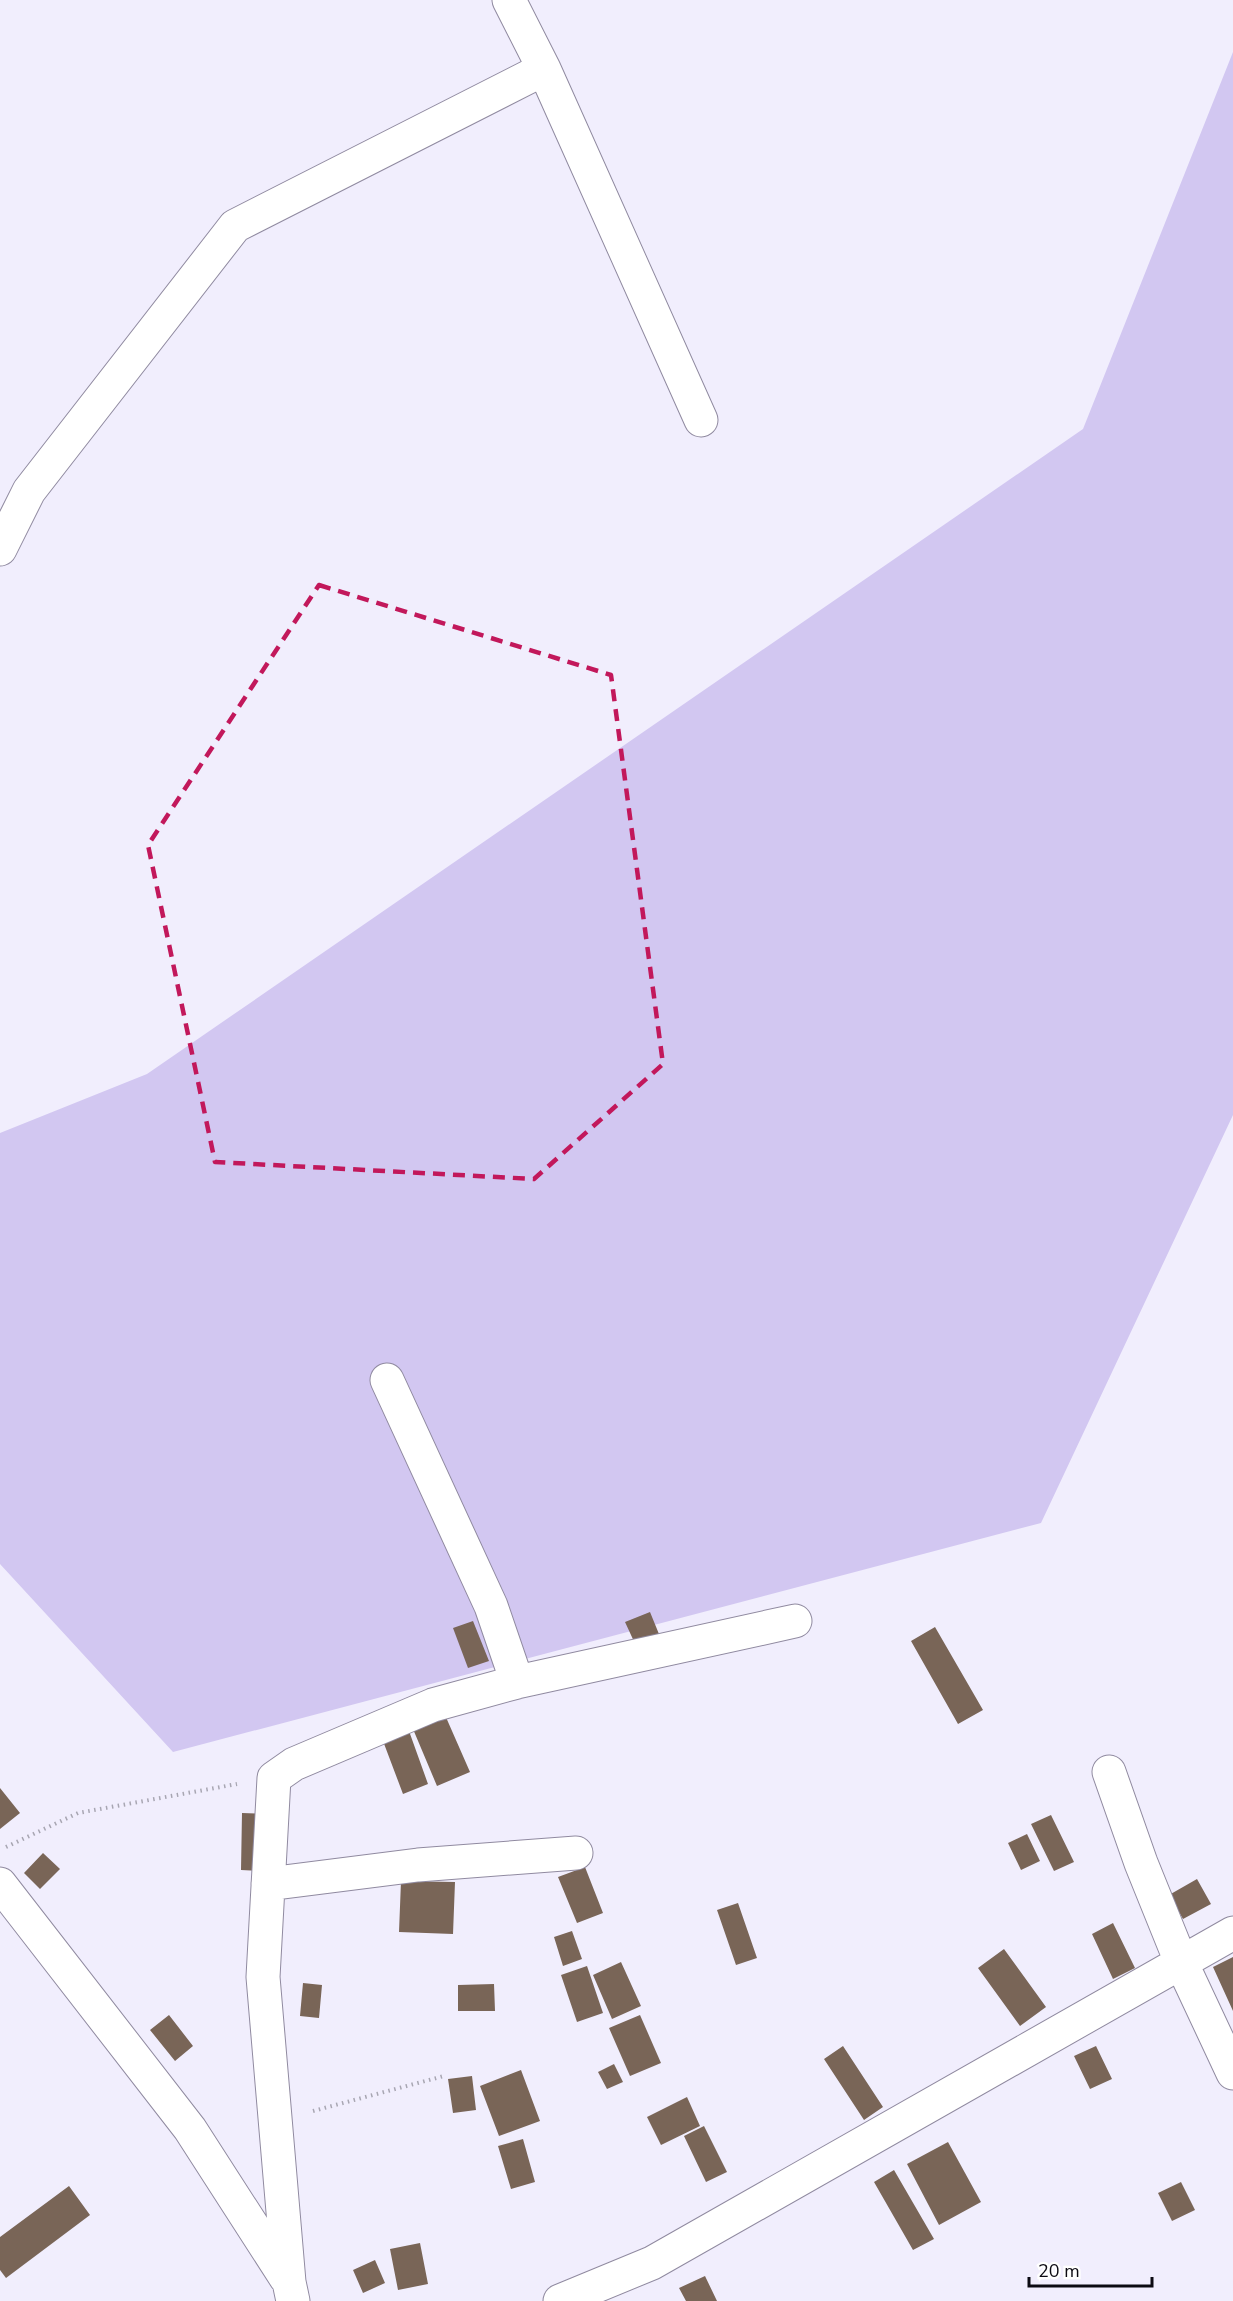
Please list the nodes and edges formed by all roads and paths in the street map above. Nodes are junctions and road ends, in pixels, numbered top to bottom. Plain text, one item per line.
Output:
1 (509, 0) edge
2 (544, 69) junction
3 (700, 420) dead end
4 (0, 549) edge
5 (387, 1380) dead end
6 (795, 1621) dead end
7 (517, 1682) junction
8 (1109, 1772) dead end
9 (273, 1778) junction
10 (0, 1850) edge
11 (576, 1852) dead end
12 (0, 1884) edge
13 (268, 1884) junction
14 (1233, 1933) edge
15 (1181, 1962) junction
16 (1233, 2073) edge
17 (444, 2076) dead end
18 (275, 2121) junction
19 (291, 2291) edge
20 (560, 2301) edge

1 - 2 street
2 - 3 street
2 - 4 street
5 - 7 street
6 - 7 street
7 - 9 street
8 - 15 street
9 - 10 path
9 - 13 street
11 - 13 street
12 - 19 street
13 - 18 street
14 - 15 street
15 - 16 street
15 - 20 street
17 - 18 path
18 - 19 street

